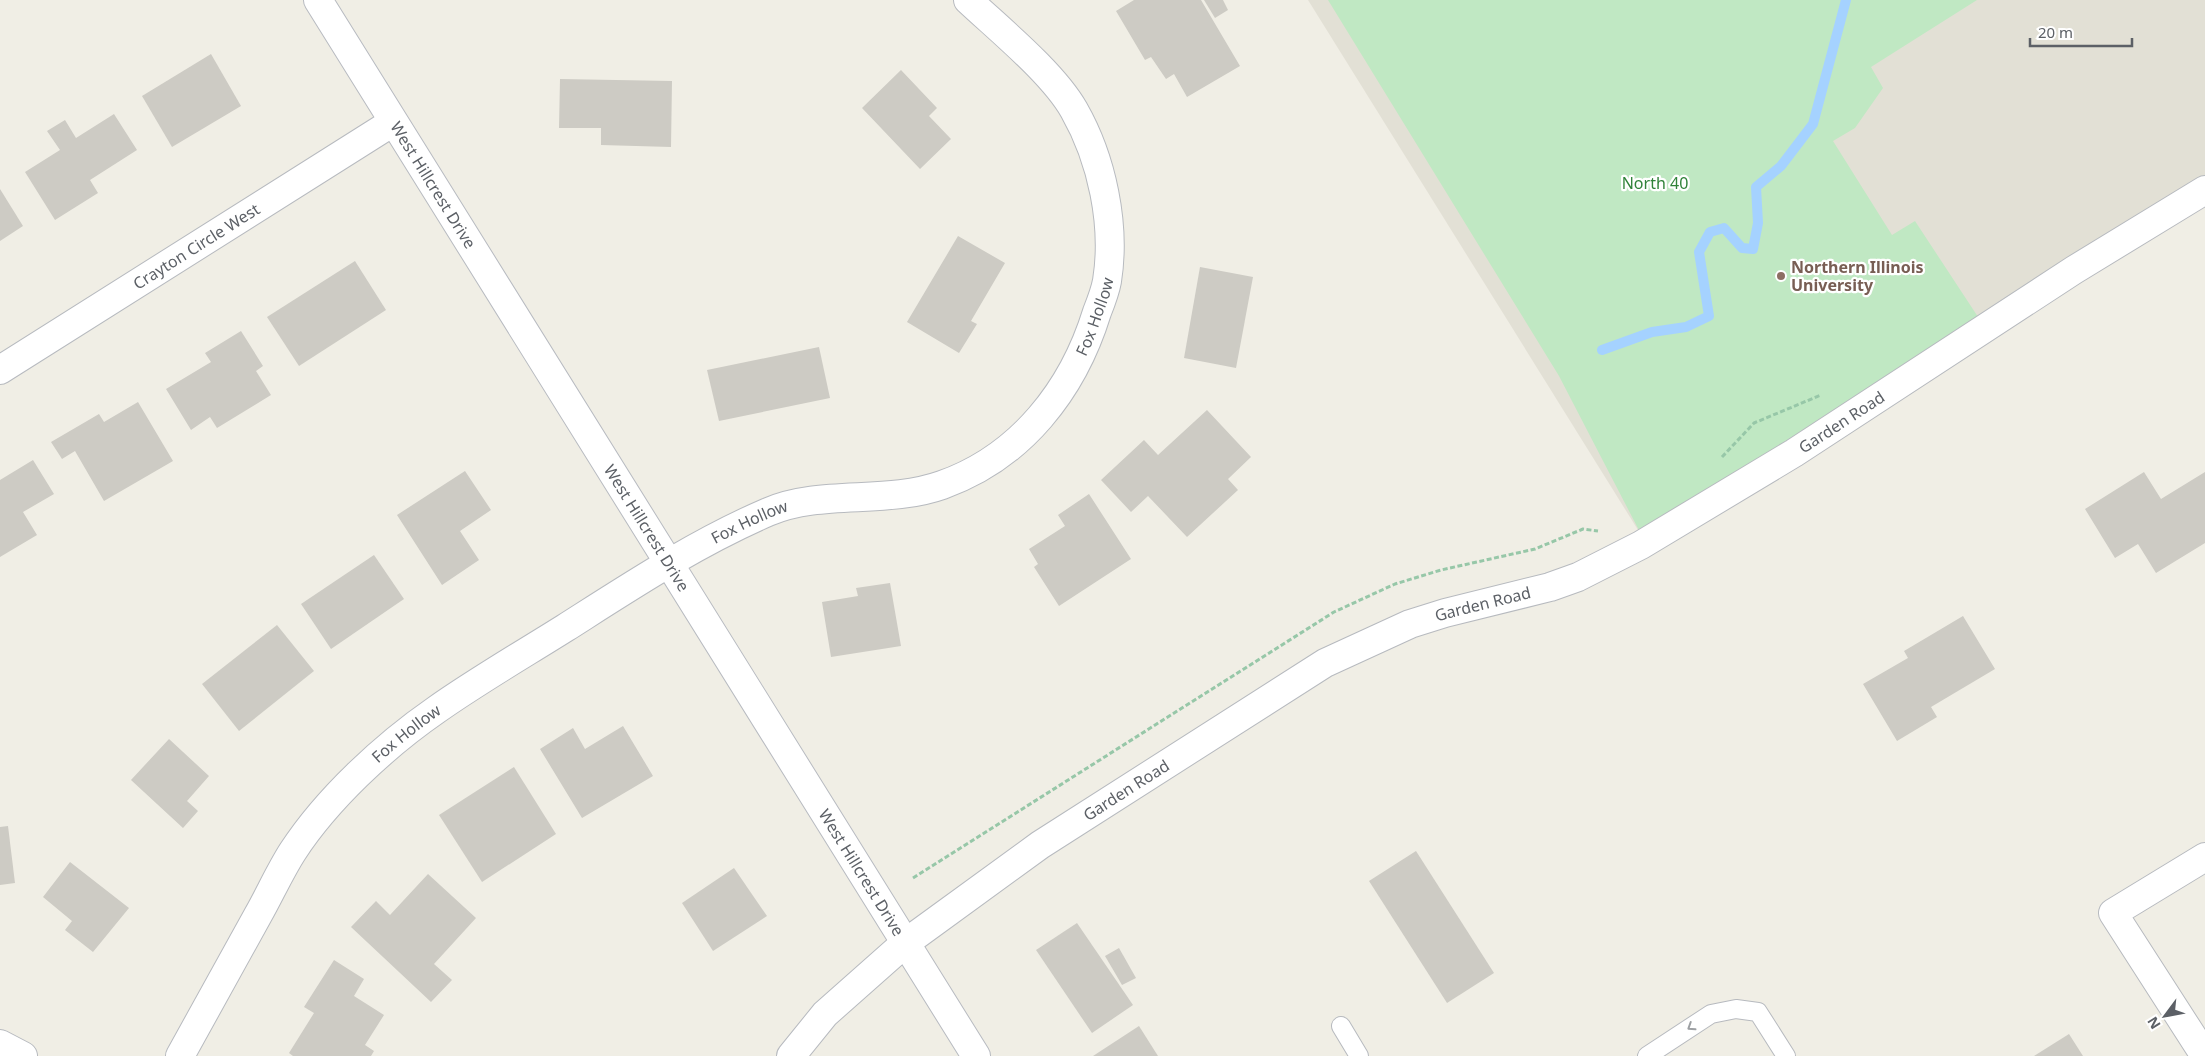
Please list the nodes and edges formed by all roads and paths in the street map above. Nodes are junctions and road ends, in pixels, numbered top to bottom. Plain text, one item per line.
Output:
1 (318, 0) edge
2 (968, 0) edge
3 (393, 122) junction
4 (2205, 190) edge
5 (0, 370) edge
6 (1828, 392) dead end
7 (1715, 464) dead end
8 (1600, 532) dead end
9 (667, 563) junction
10 (2205, 857) edge
11 (913, 878) dead end
12 (904, 944) junction
13 (1341, 1026) dead end
14 (0, 1044) edge
15 (23, 1056) edge
16 (180, 1056) edge
17 (791, 1056) edge
18 (976, 1056) edge
19 (1360, 1056) edge
20 (1647, 1056) edge
21 (1786, 1056) edge
22 (2205, 1056) edge

1 - 3 street, West Hillcrest Drive
2 - 9 street, Fox Hollow
3 - 5 street, Crayton Circle West
3 - 9 street, West Hillcrest Drive
4 - 12 street, Garden Road
6 - 7 path
8 - 11 path
9 - 12 street, West Hillcrest Drive
9 - 16 street, Fox Hollow
10 - 22 street
12 - 17 street, Garden Road
12 - 18 street, West Hillcrest Drive
13 - 19 lane
14 - 15 street
21 -> 20 lane

